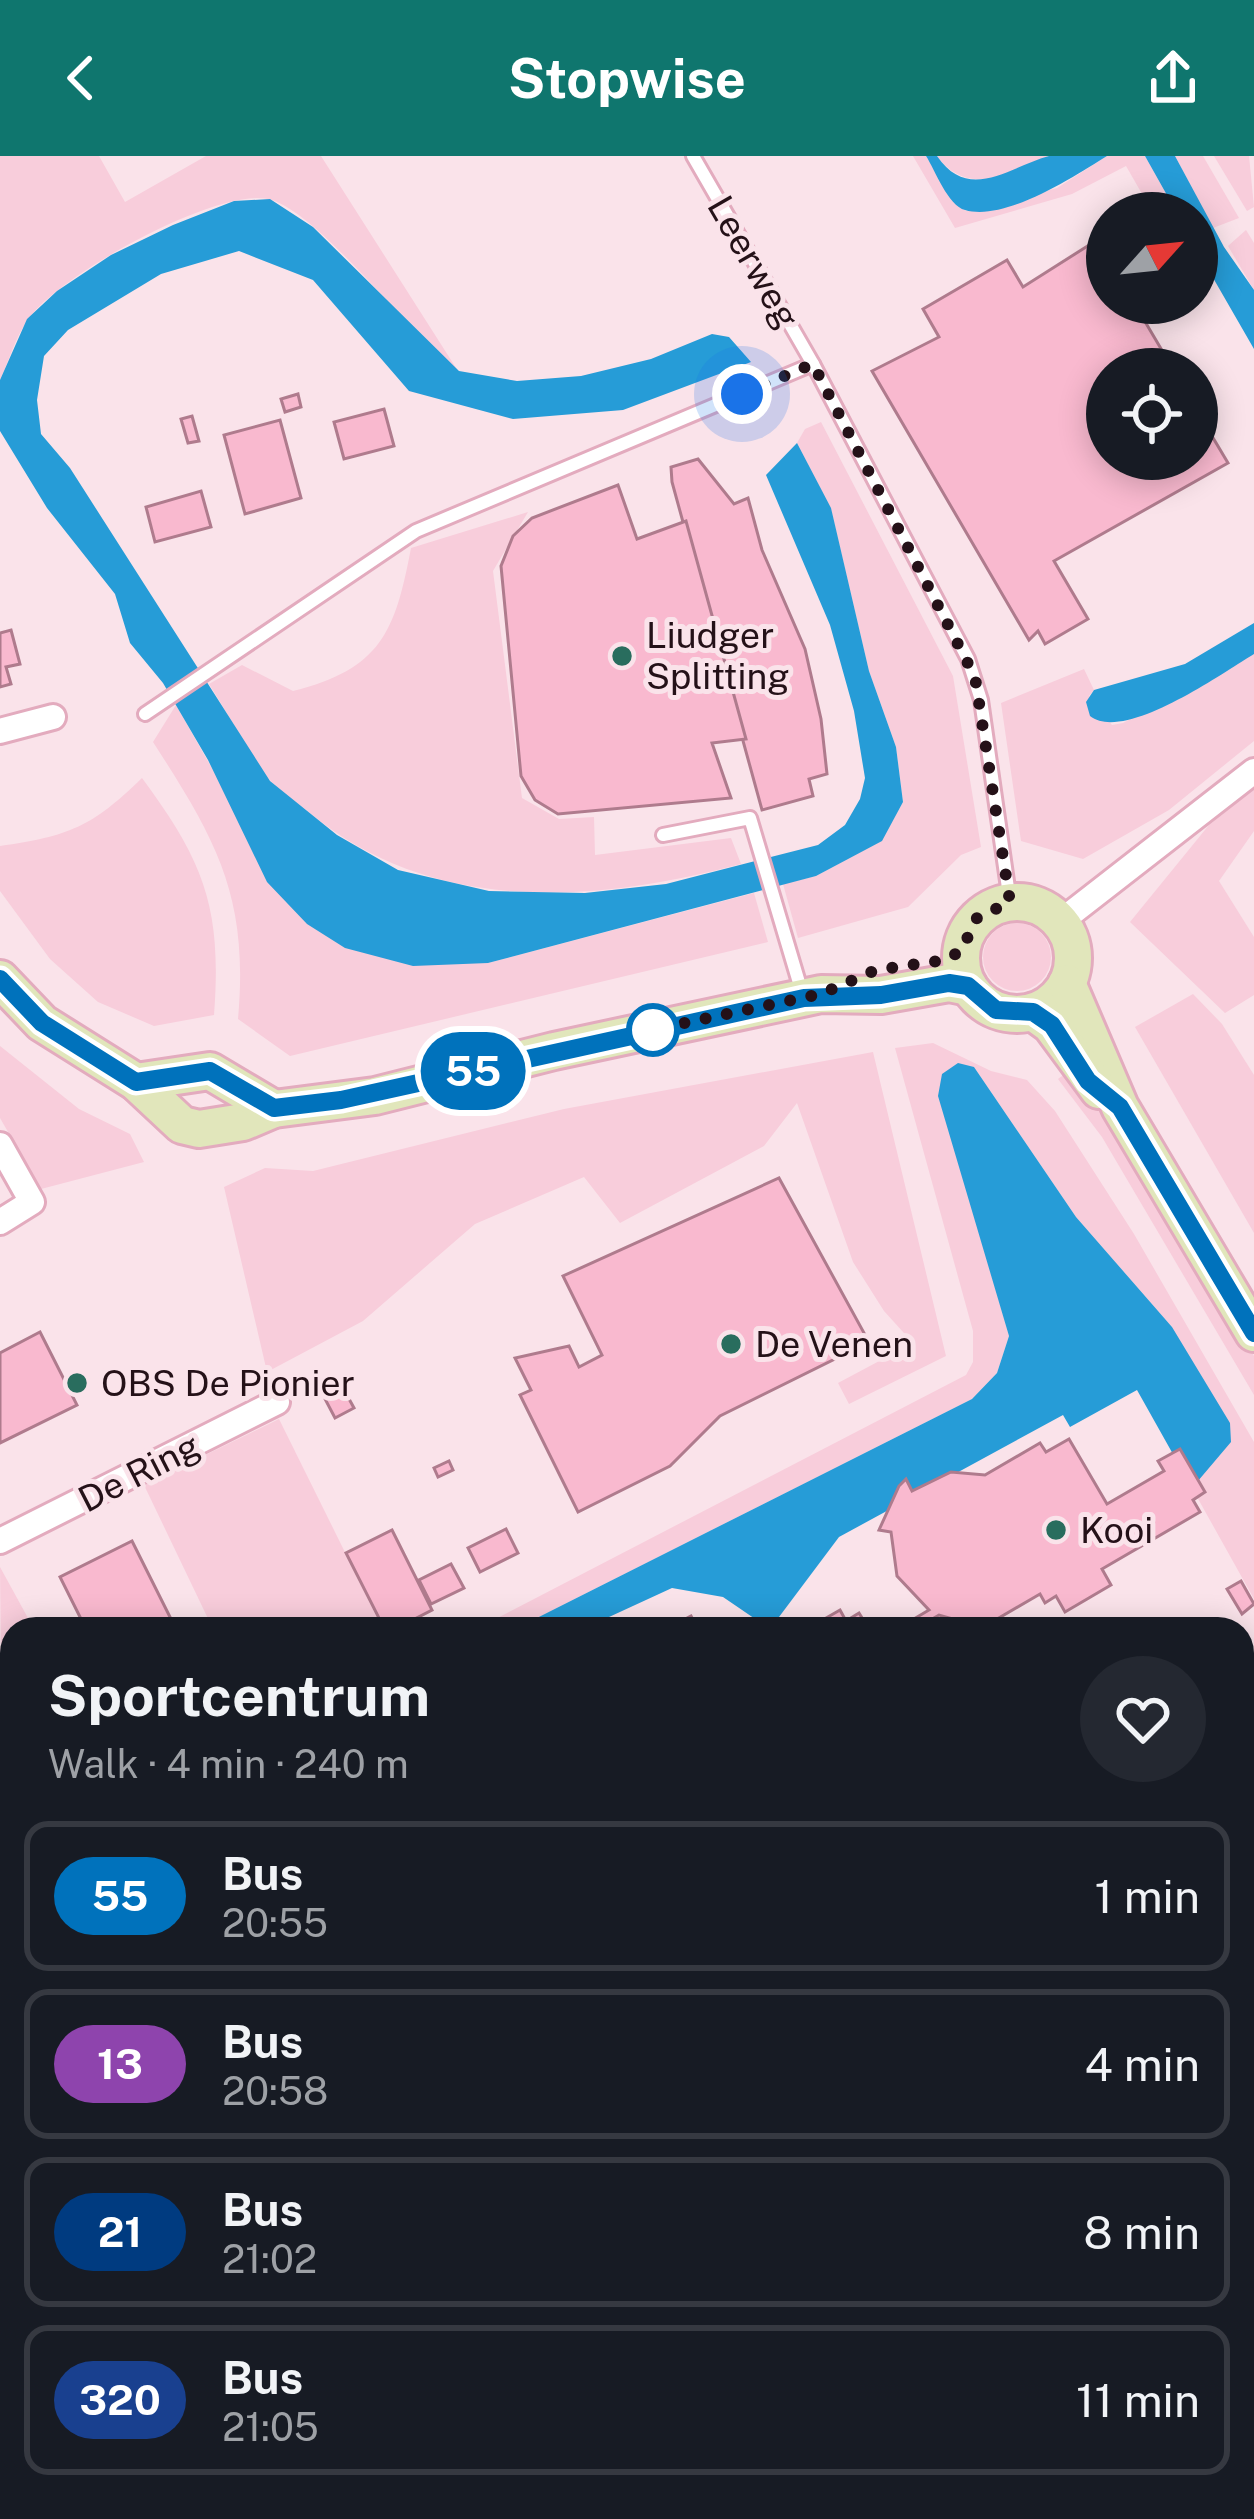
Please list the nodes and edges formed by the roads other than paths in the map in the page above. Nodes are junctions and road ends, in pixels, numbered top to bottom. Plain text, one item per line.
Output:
1 (693, 156) edge
2 (813, 364) junction
3 (146, 714) dead end
4 (52, 717) dead end
5 (0, 731) edge
6 (1254, 771) edge
7 (662, 835) dead end
8 (1010, 902) junction
9 (1060, 922) junction
10 (965, 969) junction
11 (0, 979) edge
12 (1067, 982) junction
13 (813, 996) junction
14 (1033, 1012) junction
15 (136, 1082) junction
16 (1120, 1107) junction
17 (274, 1108) junction
18 (0, 1145) edge
19 (0, 1222) edge
20 (1254, 1333) edge
21 (277, 1402) dead end
22 (0, 1541) edge

1 - 2 lane, Leerweg
2 - 3 lane
2 - 8 lane, Leerweg
4 - 5 street
6 - 9 street
7 - 13 lane
8 - 9 main road
8 - 10 main road
9 - 12 main road
10 - 13 main road
10 - 14 main road
11 - 15 main road
12 - 14 main road
12 - 16 main road
13 - 17 main road
14 - 16 main road
15 - 17 main road
15 - 17 main road
16 - 20 main road
18 - 19 street
21 - 22 street, De Ring

